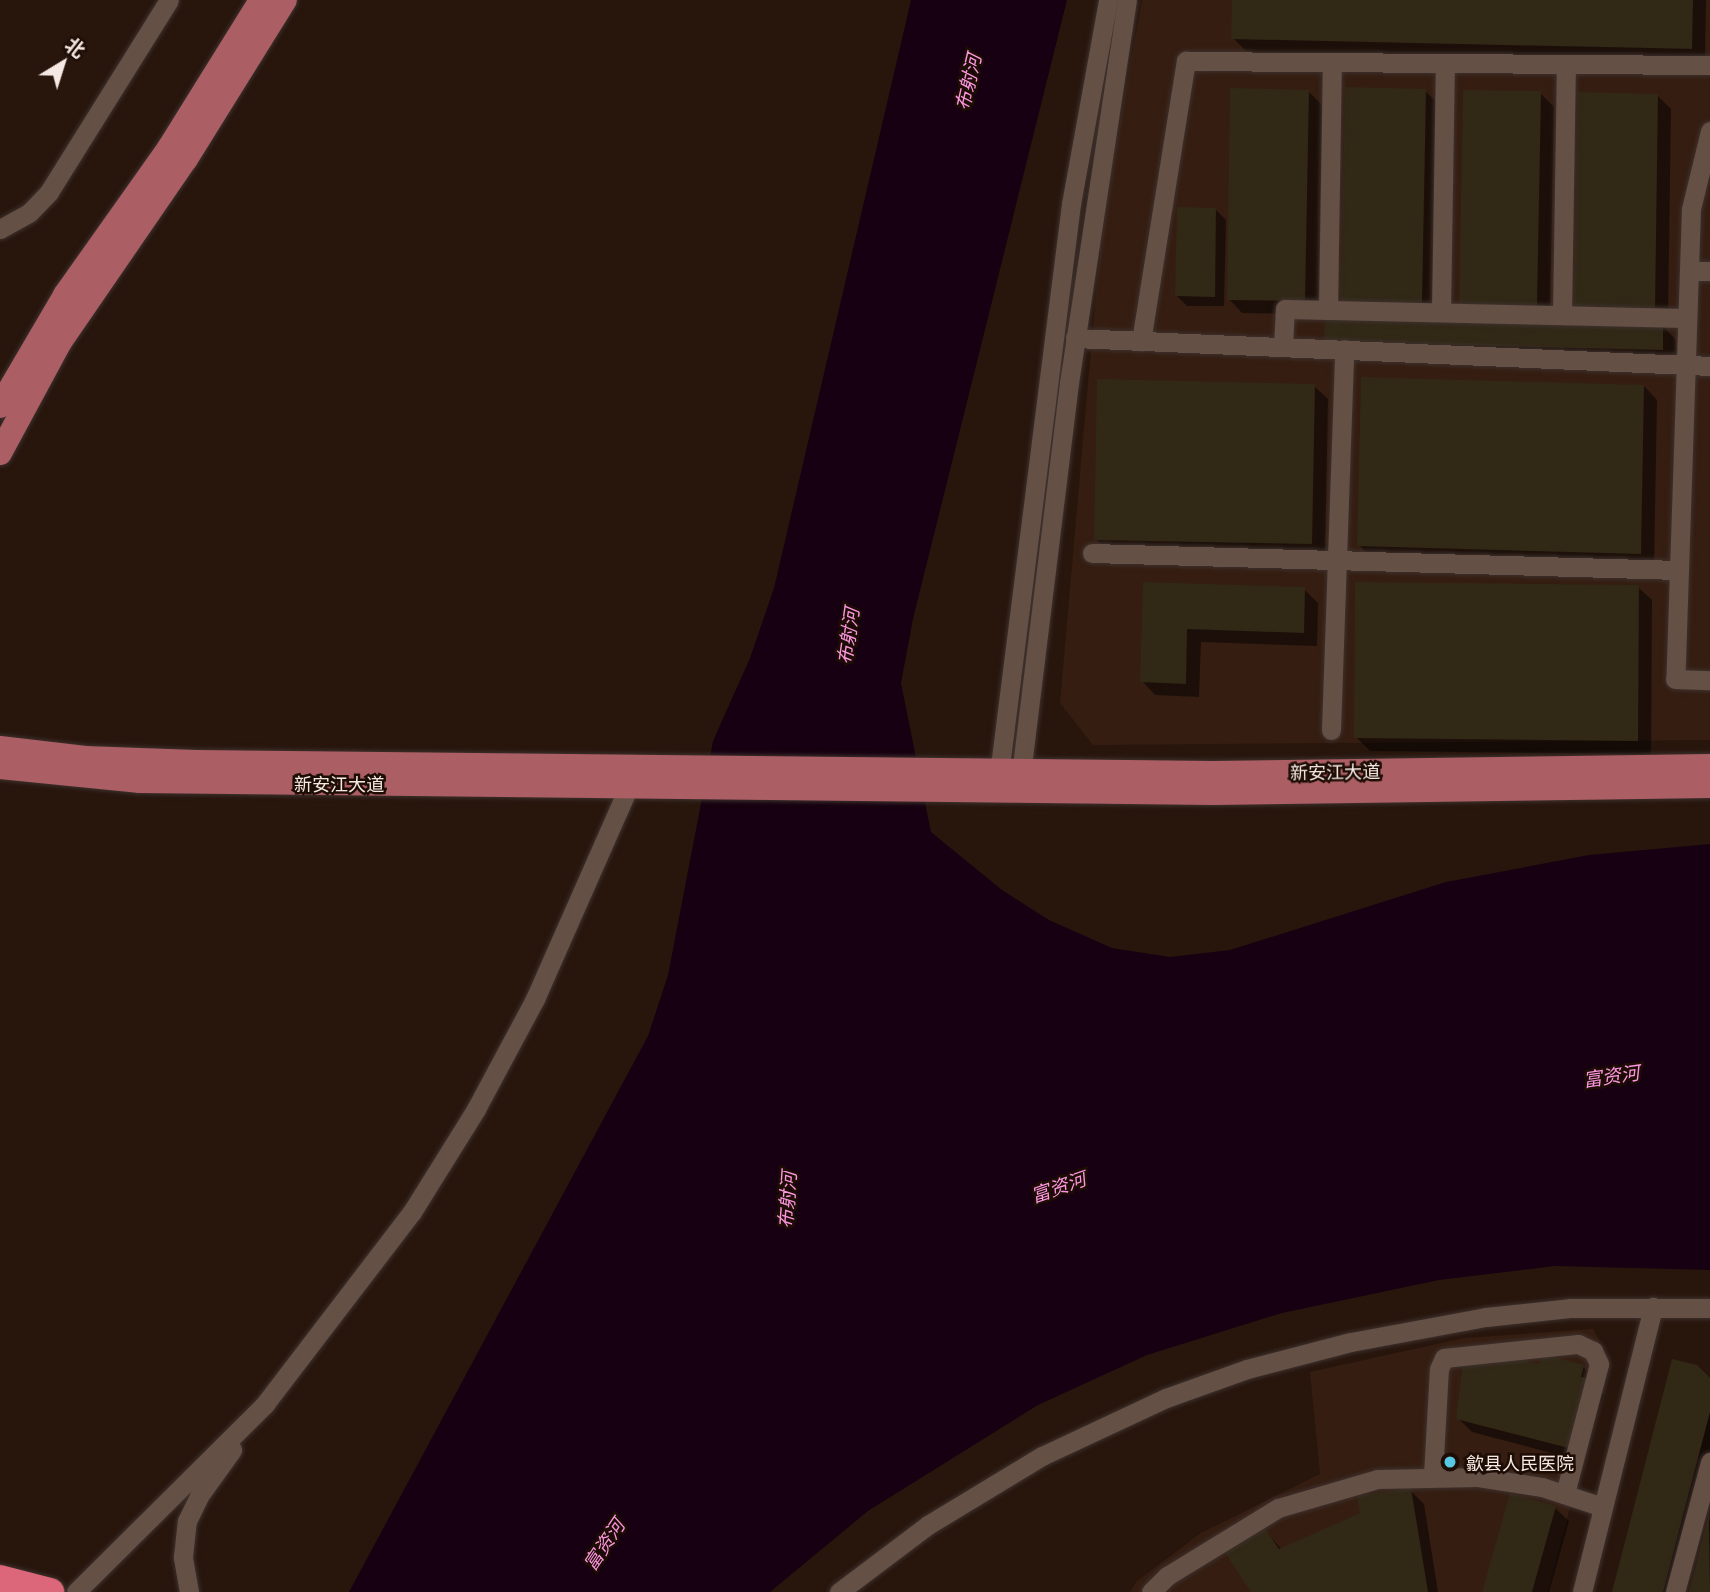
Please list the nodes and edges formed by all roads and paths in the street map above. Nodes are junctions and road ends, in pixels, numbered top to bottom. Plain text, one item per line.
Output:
1 (169, 0) edge
2 (261, 0) edge
3 (285, 0) edge
4 (1108, 0) edge
5 (1127, 0) edge
6 (1332, 62) junction
7 (1445, 63) junction
8 (1566, 64) junction
9 (1710, 65) edge
10 (1710, 131) edge
11 (0, 229) edge
12 (1689, 271) junction
13 (1710, 271) edge
14 (1328, 310) junction
15 (1441, 312) junction
16 (1562, 315) junction
17 (1687, 317) junction
18 (1075, 338) junction
19 (1141, 341) junction
20 (1283, 346) junction
21 (1344, 349) junction
22 (1686, 364) junction
23 (1710, 366) edge
24 (0, 406) edge
25 (0, 453) edge
26 (1092, 553) dead end
27 (1337, 560) junction
28 (1679, 570) junction
29 (1710, 680) edge
30 (1331, 730) dead end
31 (0, 748) edge
32 (1710, 766) edge
33 (0, 767) edge
34 (678, 775) junction
35 (1009, 780) junction
36 (630, 785) junction
37 (1710, 786) edge
38 (1653, 1307) junction
39 (1710, 1308) edge
40 (265, 1404) junction
41 (1710, 1462) edge
42 (1433, 1475) junction
43 (1565, 1494) junction
44 (1603, 1507) junction
45 (0, 1579) edge
46 (50, 1592) edge
47 (76, 1592) edge
48 (189, 1592) edge
49 (839, 1592) edge
50 (1151, 1592) edge
51 (1582, 1592) edge
52 (1675, 1592) edge

1 - 11 street
2 - 24 main road
3 - 25 main road
4 - 35 street
5 - 18 street
6 - 7 street
6 - 14 street
6 - 19 street
7 - 8 street
7 - 15 street
8 - 9 street
8 - 16 street
10 - 12 street
12 - 13 street
12 - 17 street
14 - 15 street
14 - 20 street
15 - 16 street
16 - 17 street
17 - 22 street
18 - 19 street
18 - 35 street
19 - 20 street
20 - 21 street
21 - 22 street
21 - 27 street
22 - 23 street
22 - 28 street
26 - 27 street
27 - 28 street
27 - 30 street
28 - 29 street
31 - 34 main road, 新安江大道
32 - 35 main road, 新安江大道
33 - 36 main road, 新安江大道
34 - 35 main road, 新安江大道
34 - 36 main road, 新安江大道
35 - 37 main road, 新安江大道
36 - 40 street
38 - 39 street
38 - 44 street
38 - 49 street
40 - 47 street
40 - 48 street
41 - 52 street
42 - 43 street
42 - 43 street
42 - 50 street
43 - 44 street
44 - 51 street
45 - 46 highway

